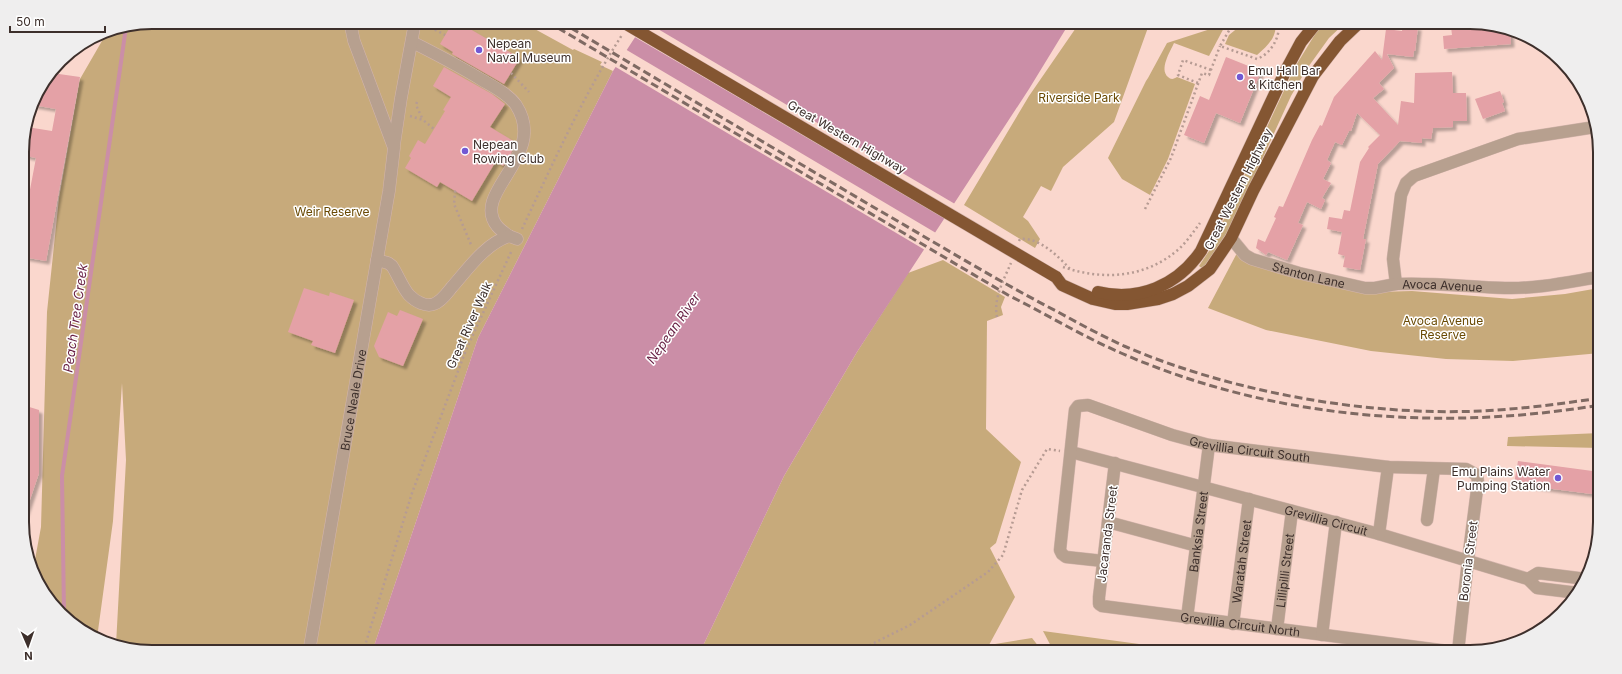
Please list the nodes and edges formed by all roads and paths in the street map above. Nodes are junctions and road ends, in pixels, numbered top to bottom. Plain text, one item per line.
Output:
1 (351, 29) edge
2 (414, 29) edge
3 (434, 29) edge
4 (623, 29) edge
5 (632, 29) edge
6 (1230, 29) edge
7 (1280, 29) edge
8 (1311, 29) edge
9 (1353, 29) edge
10 (445, 35) dead end
11 (412, 42) junction
12 (1220, 46) junction
13 (1211, 70) junction
14 (511, 73) dead end
15 (1198, 83) junction
16 (529, 92) dead end
17 (417, 102) dead end
18 (399, 114) junction
19 (423, 120) junction
20 (1591, 128) edge
21 (434, 129) dead end
22 (394, 148) junction
23 (456, 191) dead end
24 (1145, 209) dead end
25 (1203, 219) dead end
26 (513, 237) junction
27 (1231, 238) junction
28 (377, 260) junction
29 (475, 261) junction
30 (1059, 272) junction
31 (1593, 278) edge
32 (1396, 284) junction
33 (1210, 445) junction
34 (1071, 452) junction
35 (1115, 463) junction
36 (1388, 467) junction
37 (1434, 469) junction
38 (1474, 472) joint
39 (1204, 487) junction
40 (1249, 500) junction
41 (1292, 511) junction
42 (1428, 520) dead end
43 (1108, 522) junction
44 (1336, 522) junction
45 (1379, 534) junction
46 (1196, 546) junction
47 (1468, 560) junction
48 (1103, 561) junction
49 (1579, 578) edge
50 (1528, 579) junction
51 (1571, 592) edge
52 (1099, 604) joint
53 (1187, 618) junction
54 (1233, 624) junction
55 (1277, 629) junction
56 (1322, 635) junction
57 (310, 645) edge
58 (365, 645) edge
59 (870, 645) edge
60 (1401, 645) edge
61 (1457, 645) edge

1 - 22 street, Bruce Neale Drive
2 - 11 street, Bruce Neale Drive
3 - 10 path
4 - 26 path, Great River Walk
5 - 30 highway, Great Western Highway, bridge
6 - 12 path
7 - 12 path
8 - 30 highway, Great Western Highway
9 - 27 highway, Great Western Highway
11 - 18 street, Bruce Neale Drive
11 - 26 street
12 - 13 path
13 - 15 path
13 - 15 path
14 - 16 path
15 - 24 path
17 - 19 path
18 - 19 path
18 - 22 street, Bruce Neale Drive
19 - 21 path
20 - 32 street, Avoca Avenue
22 - 28 street, Bruce Neale Drive
23 - 29 path
25 - 30 path
26 - 29 street
26 - 58 path, Great River Walk
27 - 30 highway, Great Western Highway
27 - 32 street, Stanton Lane
28 - 29 street
28 - 57 street, Bruce Neale Drive
31 - 32 street, Avoca Avenue
33 - 34 street, Grevillia Circuit South
33 - 36 street, Grevillia Circuit South
33 - 39 street, Banksia Street
34 - 35 street, Grevillia Circuit
34 - 48 street
34 - 59 path
35 - 39 street, Grevillia Circuit
35 - 43 street, Jacaranda Street
36 - 37 street, Grevillia Circuit South
36 - 45 street
37 - 38 street, Grevillia Circuit South
37 - 42 street
38 - 47 street, Boronia Street
39 - 40 street, Grevillia Circuit
39 - 46 street, Banksia Street
40 - 41 street, Grevillia Circuit
40 - 54 street, Waratah Street
41 - 44 street, Grevillia Circuit
41 - 55 street, Lillipilli Street
43 - 46 street
43 - 48 street, Jacaranda Street
44 - 45 street, Grevillia Circuit
44 - 56 street
45 - 47 street, Grevillia Circuit
46 - 53 street, Banksia Street
47 - 50 street, Grevillia Circuit
47 - 61 street, Boronia Street
48 - 52 street, Jacaranda Street
49 - 50 street
50 - 51 street, Grevillia Circuit
52 - 53 street, Grevillia Circuit North
53 - 54 street, Grevillia Circuit North
54 - 55 street, Grevillia Circuit North
55 - 56 street, Grevillia Circuit North
56 - 60 street, Grevillia Circuit North

